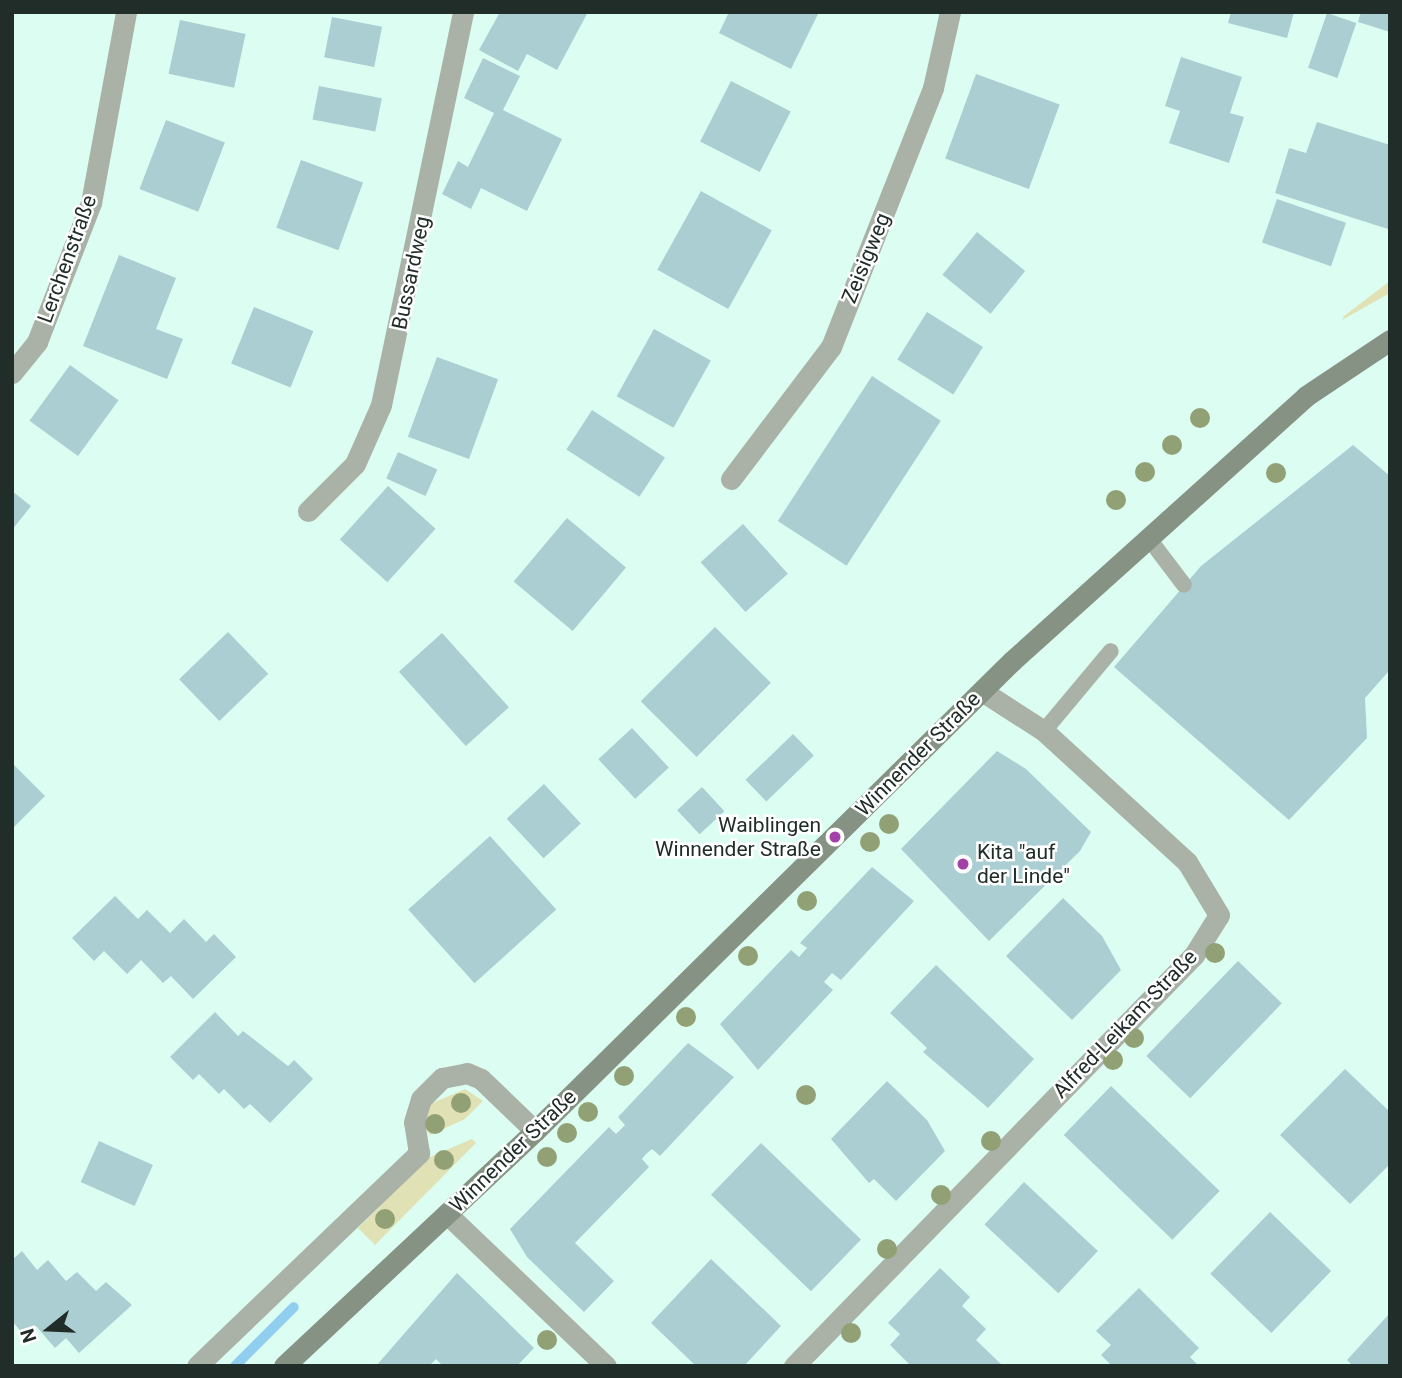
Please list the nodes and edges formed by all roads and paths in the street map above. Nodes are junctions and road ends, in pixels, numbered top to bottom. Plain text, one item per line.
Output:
1 (126, 12) edge
2 (463, 12) edge
3 (950, 12) edge
4 (1390, 341) edge
5 (12, 373) edge
6 (731, 479) dead end
7 (308, 511) dead end
8 (1150, 540) junction
9 (1184, 585) dead end
10 (1111, 651) dead end
11 (982, 691) junction
12 (1044, 731) junction
13 (535, 1131) junction
14 (447, 1214) junction
15 (197, 1366) edge
16 (285, 1366) edge
17 (606, 1366) edge
18 (794, 1366) edge

1 - 5 street, Lerchenstraße
2 - 7 street, Bussardweg
3 - 6 street, Zeisigweg
4 - 8 street, Winnender Straße
8 - 9 lane
8 - 11 street, Winnender Straße
10 - 12 lane
11 - 12 street, Alfred-Leikam-Straße
11 - 13 street, Winnender Straße
12 - 18 street, Alfred-Leikam-Straße
13 - 14 street, Winnender Straße
13 - 15 street
14 - 16 street, Winnender Straße
14 - 17 street

